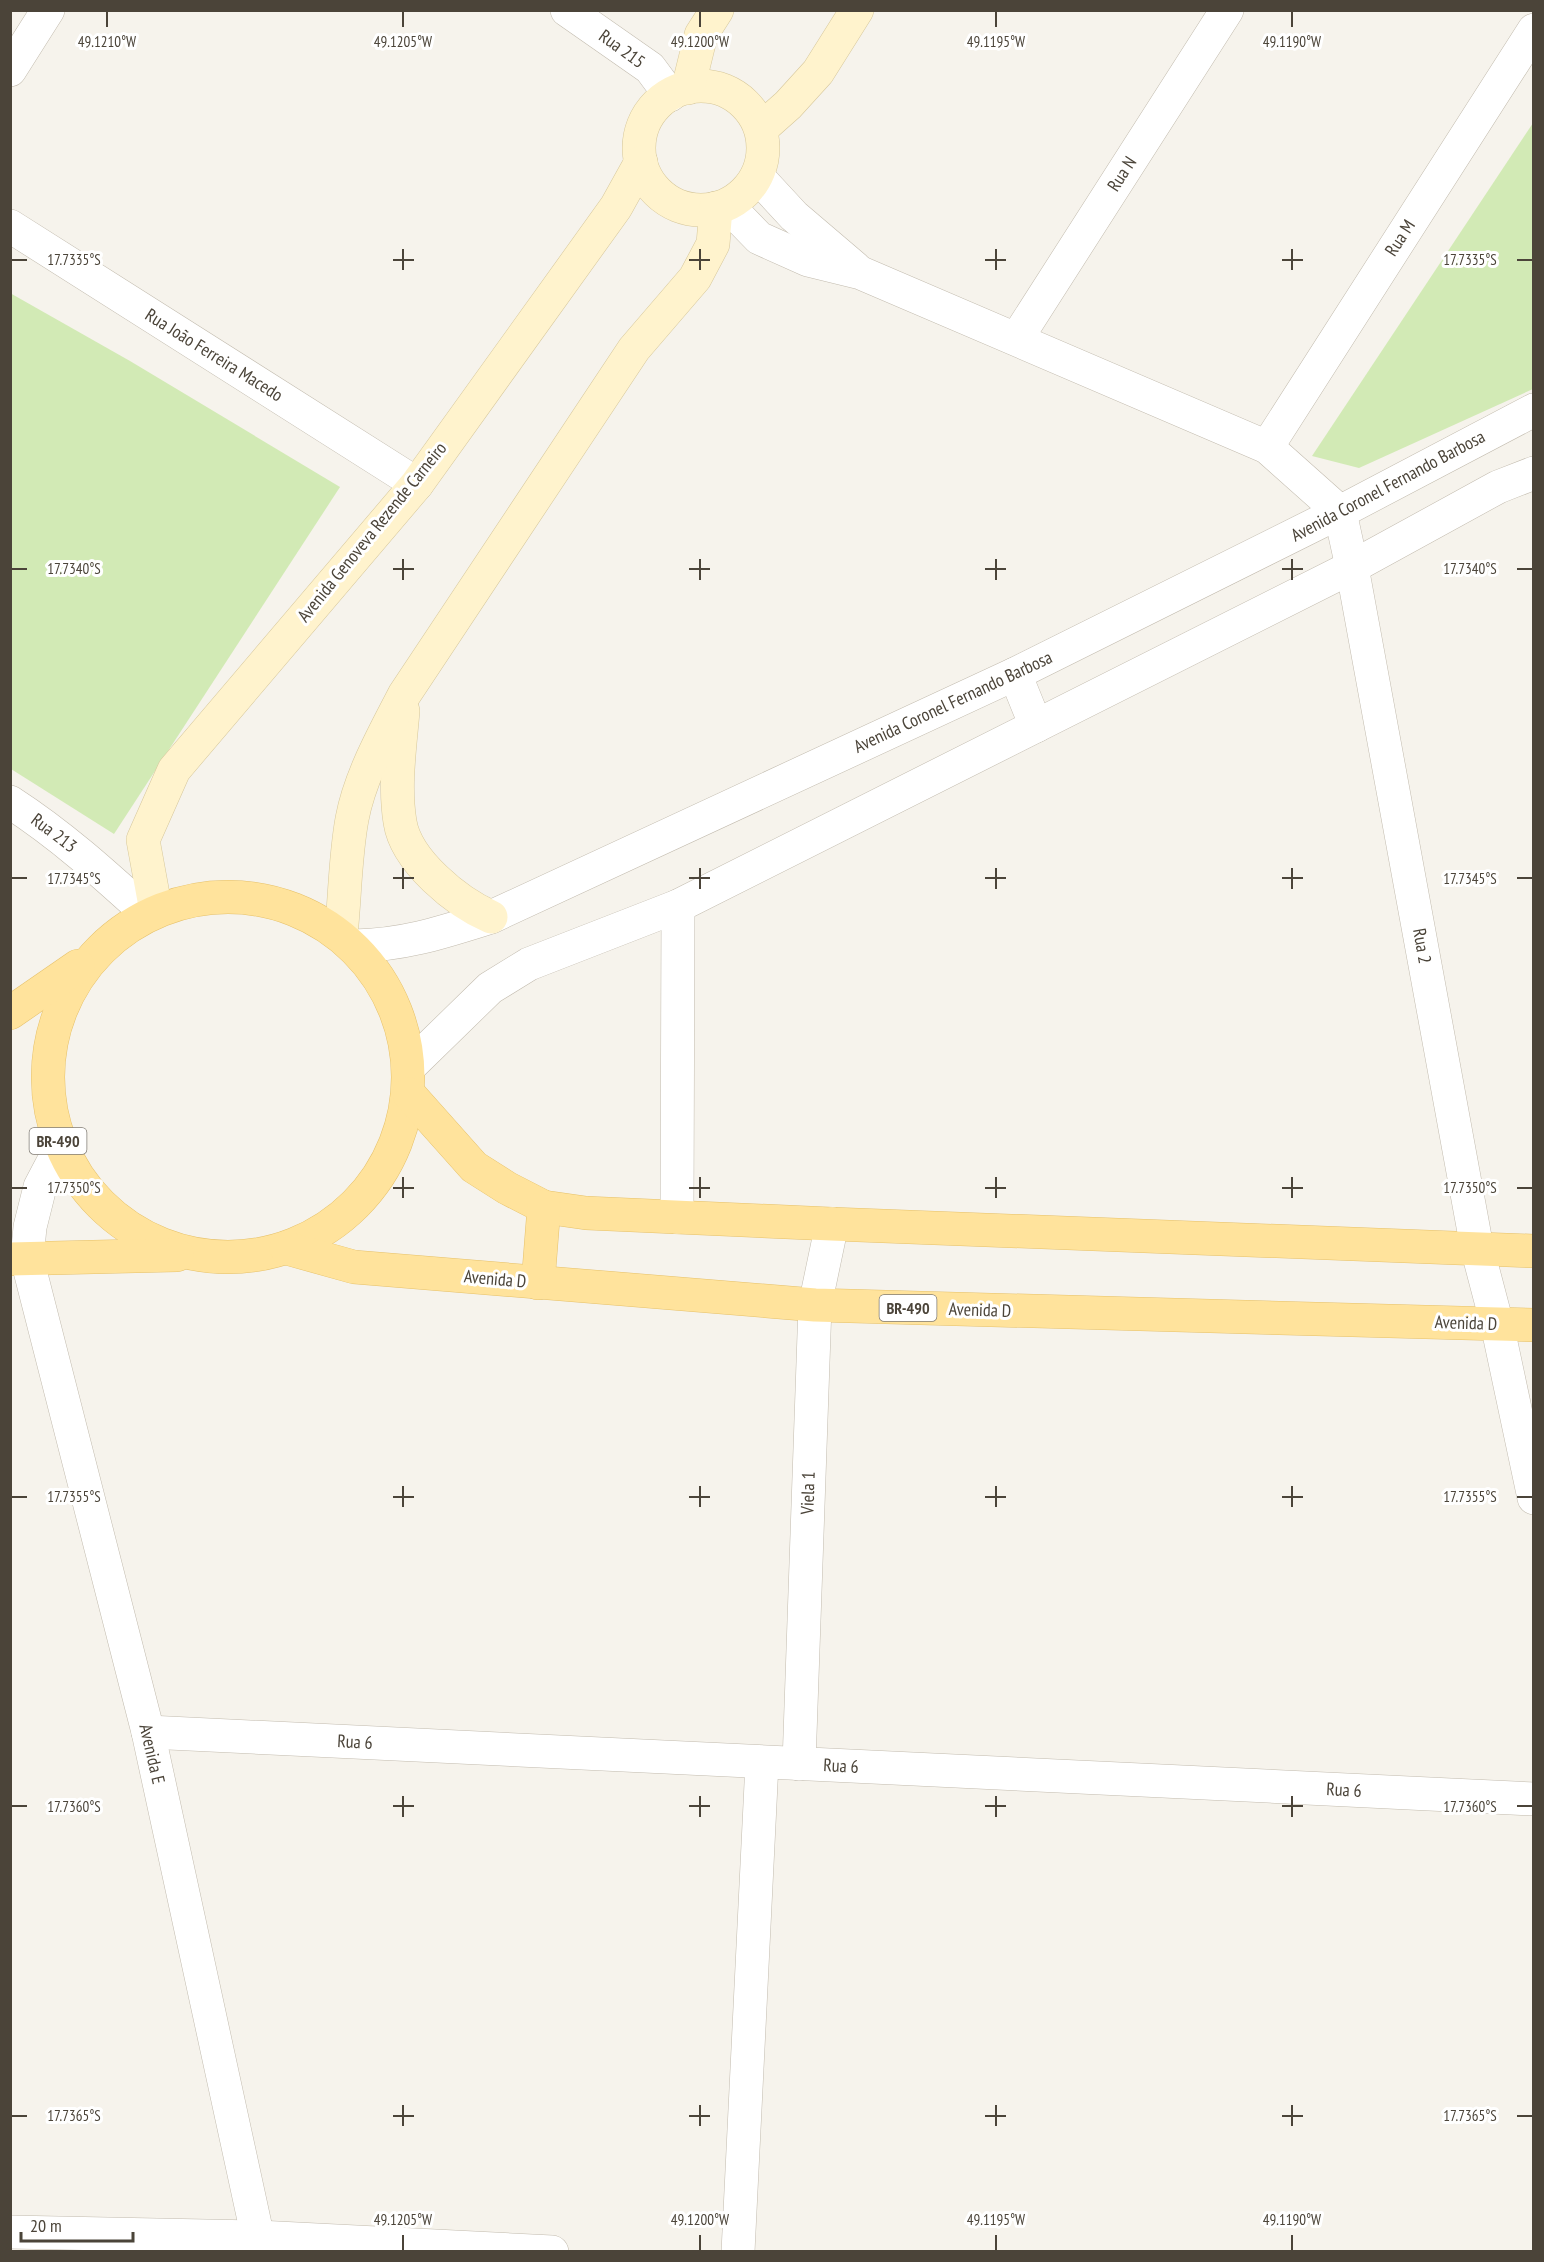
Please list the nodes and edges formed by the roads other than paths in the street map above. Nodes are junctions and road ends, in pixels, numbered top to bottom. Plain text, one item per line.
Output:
1 (48, 10) edge
2 (567, 10) edge
3 (717, 10) edge
4 (856, 10) edge
5 (1227, 10) edge
6 (1533, 30) edge
7 (10, 70) edge
8 (679, 91) junction
9 (760, 129) junction
10 (641, 162) junction
11 (757, 176) junction
12 (721, 207) junction
13 (10, 226) edge
14 (861, 273) junction
15 (1017, 338) junction
16 (1533, 410) edge
17 (1267, 447) junction
18 (1533, 473) edge
19 (417, 484) junction
20 (1340, 512) junction
21 (1352, 567) junction
22 (1015, 674) junction
23 (404, 695) junction
24 (1036, 726) junction
25 (10, 802) edge
26 (678, 906) junction
27 (152, 912) junction
28 (491, 917) junction
29 (348, 941) junction
30 (92, 956) junction
31 (10, 1013) edge
32 (409, 1080) junction
33 (60, 1149) junction
34 (544, 1208) junction
35 (677, 1217) junction
36 (832, 1224) junction
37 (286, 1248) junction
38 (1477, 1248) junction
39 (1533, 1251) edge
40 (194, 1254) junction
41 (19, 1259) edge
42 (538, 1283) junction
43 (814, 1305) junction
44 (1497, 1324) junction
45 (1533, 1325) edge
46 (1533, 1498) edge
47 (148, 1732) junction
48 (762, 1763) junction
49 (799, 1764) junction
50 (1533, 1799) edge
51 (10, 2232) edge
52 (259, 2244) edge
53 (552, 2252) edge
54 (738, 2252) edge

1 - 7 street
2 - 8 street, Rua 215
3 - 8 main road
4 - 9 main road
5 - 15 street, Rua N
6 - 17 street, Rua M
8 - 9 main road
8 - 10 main road
9 - 11 main road
10 - 12 main road
10 - 19 main road, Avenida Genoveva Rezende Carneiro
11 - 12 main road
11 - 14 street
12 - 14 street
12 - 23 main road
13 - 19 street, Rua João Ferreira Macedo
14 - 15 street
15 - 17 street
16 - 20 street, Avenida Coronel Fernando Barbosa
17 - 20 street
18 - 21 street
19 - 27 main road, Avenida Genoveva Rezende Carneiro
20 - 21 street, Rua 2
20 - 22 street, Avenida Coronel Fernando Barbosa
21 - 24 street
21 - 38 street, Rua 2
22 - 24 street
22 - 28 street, Avenida Coronel Fernando Barbosa
23 - 28 main road
23 - 29 main road
24 - 26 street
25 - 27 street, Rua 213
26 - 32 street
26 - 35 street
27 - 29 main road, BR-490
27 - 30 main road, BR-490
28 - 29 street, Avenida Coronel Fernando Barbosa
29 - 32 main road, BR-490
30 - 31 main road, BR-490
30 - 33 main road, BR-490
32 - 34 main road
32 - 37 main road, BR-490
33 - 40 main road, BR-490
33 - 41 street, Avenida E
34 - 35 main road
34 - 42 main road
35 - 36 main road
36 - 38 main road
36 - 43 street, Viela 1
37 - 40 main road, BR-490
37 - 42 main road, Avenida D / BR-490
38 - 39 main road
38 - 44 street, Rua 2
40 - 41 main road, BR-490
41 - 47 street, Avenida E
42 - 43 main road, Avenida D / BR-490
43 - 44 main road, Avenida D / BR-490
43 - 49 street, Viela 1
44 - 45 main road, Avenida D / BR-490
44 - 46 street, Rua 2
47 - 48 street, Rua 6
47 - 52 street, Avenida E
48 - 49 street, Rua 6
48 - 54 street
49 - 50 street, Rua 6
51 - 52 street
52 - 53 street

